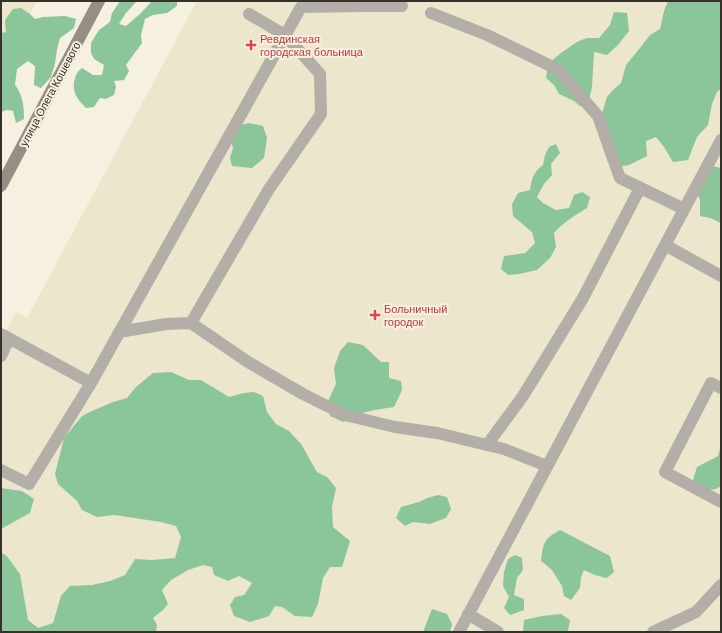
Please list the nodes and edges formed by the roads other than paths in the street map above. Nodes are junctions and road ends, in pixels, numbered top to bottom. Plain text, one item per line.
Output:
1 (99, 1) edge
2 (402, 6) dead end
3 (431, 13) dead end
4 (249, 14) dead end
5 (285, 35) junction
6 (721, 140) edge
7 (1, 186) edge
8 (640, 188) junction
9 (684, 209) junction
10 (665, 246) junction
11 (721, 276) edge
12 (191, 323) junction
13 (119, 332) junction
14 (5, 337) edge
15 (1, 356) edge
16 (91, 383) junction
17 (721, 388) edge
18 (486, 445) junction
19 (547, 466) junction
20 (1, 470) edge
21 (721, 502) edge
22 (721, 585) edge
23 (468, 614) junction
24 (459, 632) edge
25 (498, 632) edge
26 (653, 632) edge

1 - 7 street, улица Олега Кошевого
2 - 5 lane
3 - 8 lane
4 - 5 lane
5 - 12 lane
5 - 13 lane
6 - 9 lane
8 - 9 lane
8 - 18 lane
9 - 10 lane
10 - 11 lane
10 - 19 lane
12 - 13 lane
12 - 18 lane
13 - 16 lane
14 - 15 lane
14 - 16 lane
16 - 20 lane
17 - 21 lane
18 - 19 lane
19 - 23 lane
22 - 26 lane
23 - 24 lane
23 - 25 lane

